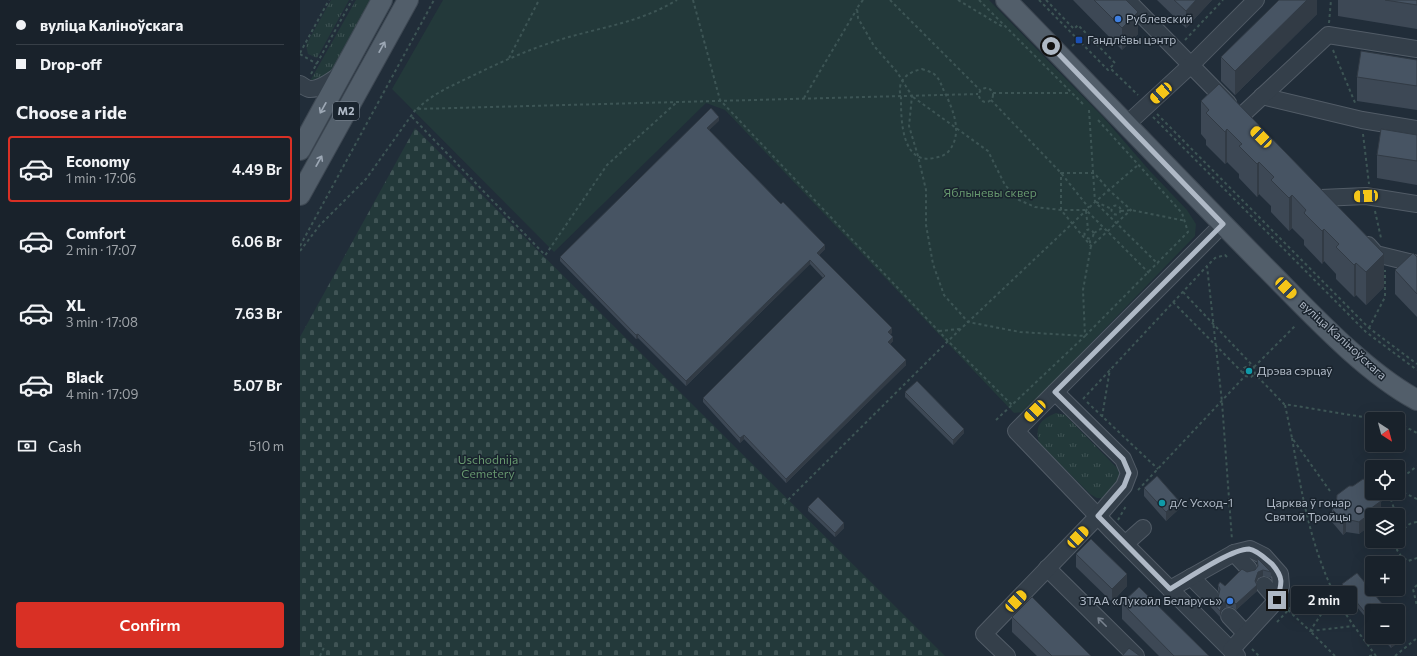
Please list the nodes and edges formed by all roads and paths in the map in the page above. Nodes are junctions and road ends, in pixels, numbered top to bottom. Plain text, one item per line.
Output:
1 (329, 0) edge
2 (352, 0) edge
3 (382, 0) edge
4 (408, 0) edge
5 (434, 0) edge
6 (539, 0) edge
7 (677, 0) edge
8 (693, 0) edge
9 (862, 0) edge
10 (890, 0) edge
11 (958, 0) edge
12 (979, 0) edge
13 (1006, 0) edge
14 (1039, 0) edge
15 (1046, 0) edge
16 (1127, 0) edge
17 (1223, 0) edge
18 (1256, 0) edge
19 (1331, 0) edge
20 (857, 8) junction
21 (1006, 28) junction
22 (1074, 29) junction
23 (1071, 32) junction
24 (1328, 35) junction
25 (1417, 49) edge
26 (1176, 50) junction
27 (300, 54) edge
28 (509, 59) junction
29 (317, 64) junction
30 (1191, 65) junction
31 (1110, 68) junction
32 (342, 73) junction
33 (903, 81) junction
34 (302, 85) edge
35 (980, 90) junction
36 (993, 93) junction
37 (1071, 93) junction
38 (978, 94) junction
39 (946, 95) junction
40 (901, 96) junction
41 (912, 96) junction
42 (1262, 96) junction
43 (804, 98) junction
44 (720, 100) junction
45 (991, 100) junction
46 (677, 103) junction
47 (1146, 106) junction
48 (416, 110) junction
49 (1090, 111) junction
50 (412, 117) junction
51 (1362, 120) junction
52 (1126, 125) junction
53 (956, 128) junction
54 (1417, 129) edge
55 (300, 150) edge
56 (919, 158) junction
57 (1138, 165) junction
58 (1060, 173) junction
59 (1094, 173) junction
60 (1109, 190) junction
61 (300, 195) edge
62 (1371, 196) junction
63 (1095, 202) junction
64 (1417, 204) edge
65 (1089, 208) junction
66 (1112, 209) junction
67 (1061, 210) junction
68 (1086, 210) junction
69 (1131, 210) junction
70 (1121, 211) junction
71 (1115, 214) junction
72 (1337, 214) edge
73 (1113, 220) junction
74 (1186, 221) junction
75 (1116, 224) junction
76 (1223, 224) junction
77 (1072, 225) junction
78 (1104, 227) junction
79 (1088, 229) junction
80 (1107, 231) junction
81 (1094, 233) junction
82 (1359, 237) edge
83 (1089, 238) junction
84 (300, 246) edge
85 (1091, 246) junction
86 (300, 251) edge
87 (545, 255) junction
88 (1384, 256) junction
89 (1227, 257) dead end
90 (542, 260) dead end
91 (1158, 264) junction
92 (1417, 264) edge
93 (1207, 266) junction
94 (1149, 273) junction
95 (1182, 292) junction
96 (1173, 302) junction
97 (968, 322) junction
98 (1296, 325) dead end
99 (1215, 327) junction
100 (961, 328) junction
101 (1369, 328) junction
102 (939, 331) junction
103 (1085, 336) junction
104 (948, 341) junction
105 (1217, 345) junction
106 (1417, 364) edge
107 (1253, 366) junction
108 (1110, 369) junction
109 (1417, 370) edge
110 (1255, 374) junction
111 (1244, 375) junction
112 (1055, 392) junction
113 (1417, 400) edge
114 (1222, 402) junction
115 (1284, 404) junction
116 (1012, 405) junction
117 (1102, 417) junction
118 (1365, 417) edge
119 (996, 420) dead end
120 (1405, 427) edge
121 (1417, 433) edge
122 (1292, 438) junction
123 (1417, 466) edge
124 (1405, 475) edge
125 (1330, 491) dead end
126 (1405, 493) edge
127 (1417, 499) edge
128 (784, 504) dead end
129 (1098, 516) junction
130 (1417, 522) edge
131 (1406, 526) joint
132 (1143, 528) dead end
133 (1125, 544) junction
134 (1233, 548) junction
135 (1417, 558) edge
136 (1047, 568) junction
137 (1248, 568) dead end
138 (1191, 577) junction
139 (1264, 585) dead end
140 (1417, 585) edge
141 (1331, 587) junction
142 (1170, 589) junction
143 (1211, 597) dead end
144 (1283, 605) junction
145 (1417, 606) edge
146 (1230, 616) dead end
147 (1354, 626) junction
148 (1310, 632) junction
149 (1246, 634) junction
150 (1417, 638) edge
151 (325, 645) dead end
152 (1234, 653) edge
153 (1130, 654) edge
154 (320, 656) edge
155 (1007, 656) edge
156 (1335, 656) edge
157 (1369, 656) edge
158 (1376, 656) edge
159 (1395, 656) edge

1 - 27 path
2 - 29 path
3 - 32 main road, М2
61 -> 4 main road, М2
5 - 84 path
6 - 28 path
7 - 28 path
8 - 44 path
9 - 20 path
10 - 35 path
11 - 21 path
12 - 21 path
13 - 52 main road, вуліца Каліноўскага
14 - 23 path
15 - 22 path
16 - 26 street
17 - 26 path
18 - 30 street
19 - 24 path
20 - 33 path
20 - 43 path
21 - 37 path
22 - 23 path
22 - 31 path
23 - 31 path
24 - 25 street
24 - 42 street
24 - 51 path
26 - 30 street
27 - 29 path
28 - 48 path
29 - 34 path
30 - 42 street
30 - 47 street
31 - 47 path
32 - 34 street
32 -> 55 main road, М2
33 - 39 path
33 - 40 path
33 - 41 path
35 - 36 path
35 - 38 path
36 - 37 path
36 - 45 path
37 - 49 path
38 - 39 path
38 - 45 path
39 - 41 path
39 - 53 path
40 - 41 path
40 - 43 path
40 - 56 path
41 - 53 path
41 - 56 path
42 - 51 street
43 - 44 path
44 - 46 path
44 - 102 path
45 - 58 path
46 - 48 path
46 - 87 path
47 - 52 street
47 - 101 path
47 - 109 path
48 - 50 path
49 - 57 path
49 - 59 path
50 - 86 path
50 - 87 path
51 - 54 street
51 - 62 path
52 - 76 main road, вуліца Каліноўскага
53 - 56 path
53 - 67 path
56 - 97 path
57 - 60 path
57 - 74 path
58 - 59 path
58 - 65 path
58 - 67 path
59 - 60 path
59 - 63 path
60 - 63 path
60 - 69 path
62 - 64 street
62 - 72 street
62 - 88 path
63 - 65 path
63 - 66 path
63 - 73 path
65 - 68 path
66 - 70 path
66 - 71 path
67 - 68 path
67 - 77 path
68 - 77 path
68 - 78 path
68 - 79 path
69 - 70 path
69 - 74 path
69 - 75 path
70 - 71 path
71 - 73 path
73 - 75 path
74 - 91 path
75 - 80 path
75 - 91 path
76 - 112 street
76 - 113 main road, вуліца Каліноўскага
77 - 85 path
77 - 97 path
78 - 80 path
78 - 81 path
79 - 81 path
79 - 83 path
80 - 85 path
80 - 94 path
81 - 83 path
82 - 88 street
83 - 85 path
85 - 103 path
87 - 90 path
88 - 92 street
88 - 101 path
89 - 93 path
91 - 94 path
93 - 95 path
93 - 99 path
94 - 103 path
95 - 96 path
95 - 99 path
96 - 105 path
96 - 108 path
97 - 100 path
97 - 103 path
98 - 107 path
99 - 105 path
99 - 107 path
100 - 102 path
100 - 104 path
101 - 106 path
102 - 104 path
103 - 116 path
104 - 116 path
104 - 128 path
105 - 111 path
105 - 114 path
107 - 110 path
107 - 111 path
108 - 117 path
108 - 117 path
110 - 111 path
110 - 115 path
111 - 114 path
112 - 129 street
112 - 129 street
114 - 117 path
114 - 134 path
115 - 118 path
115 - 122 path
116 - 119 path
120 - 121 path
122 - 125 path
122 - 141 path
123 - 124 path
126 - 127 path
129 - 133 street
129 - 136 street
130 - 131 path
131 - 135 path
132 - 133 street
133 - 142 street
134 - 137 street
134 - 138 street
134 - 144 street
153 -> 136 street
136 - 155 street
138 - 142 street
138 - 143 street
139 - 144 street
140 - 145 path
141 - 147 path
141 - 148 path
142 - 152 street
144 - 148 path
144 - 149 street
146 - 149 street
147 - 148 path
147 - 158 path
148 - 156 path
149 - 152 street
150 - 159 path
151 - 154 path
157 - 158 path

